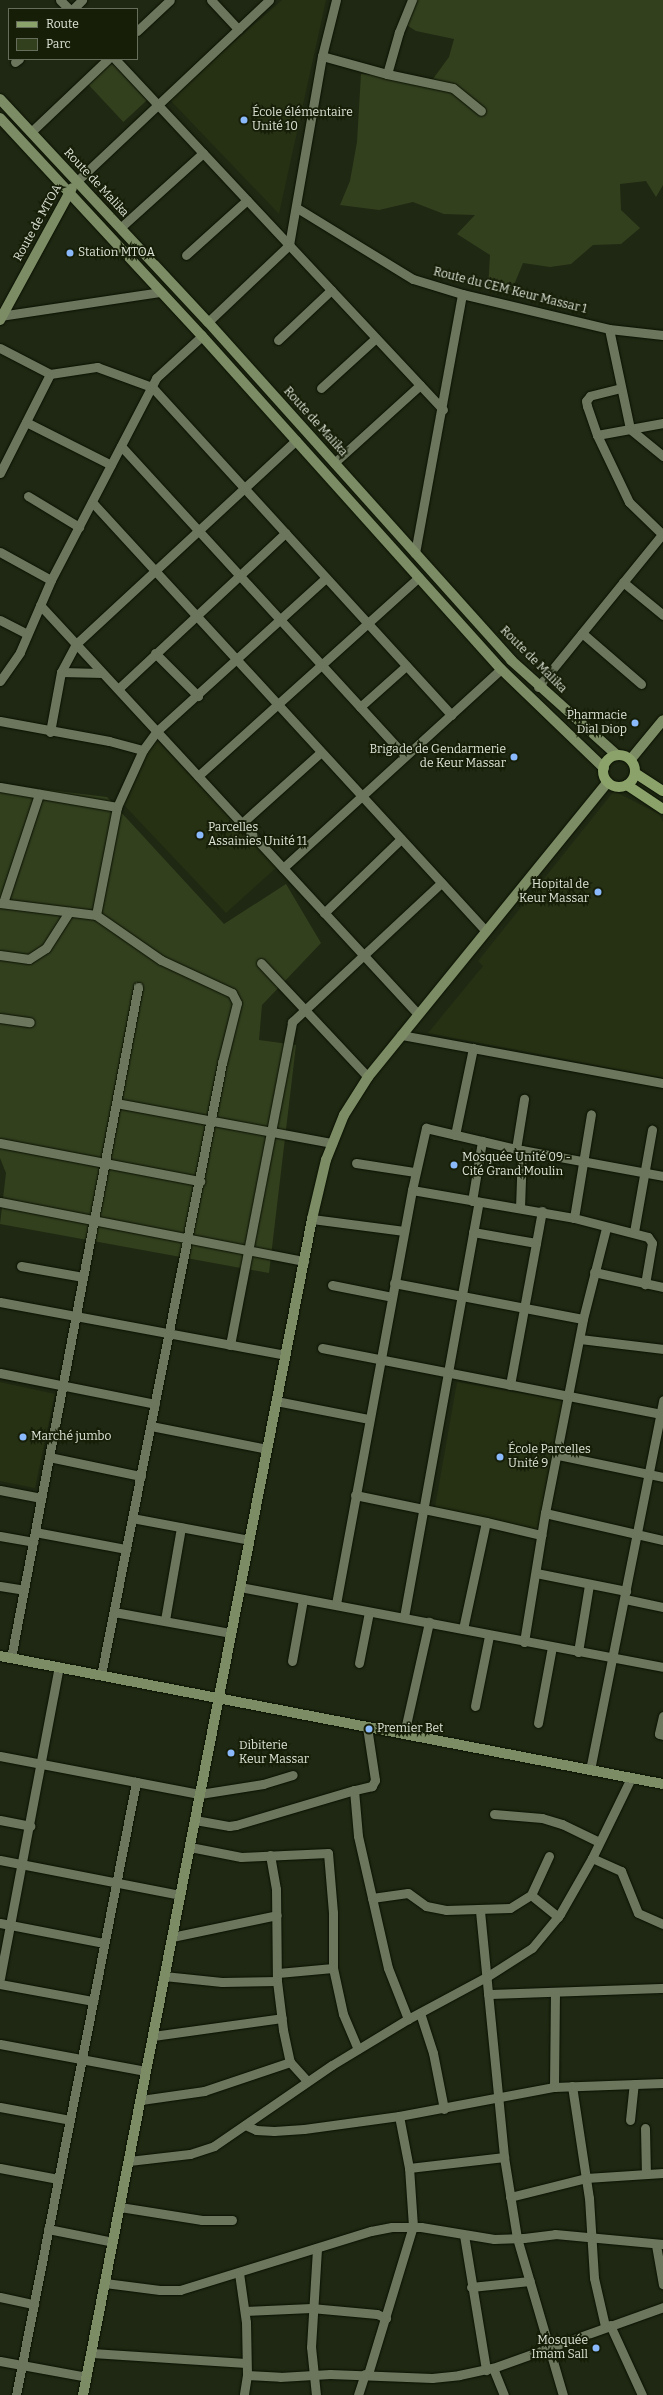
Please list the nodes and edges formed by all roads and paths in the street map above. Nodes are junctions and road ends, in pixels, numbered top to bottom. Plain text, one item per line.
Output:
1 (60, 0) edge
2 (82, 0) edge
3 (170, 0) edge
4 (211, 0) edge
5 (269, 0) edge
6 (336, 0) edge
7 (412, 0) edge
8 (67, 8) edge
9 (74, 8) edge
10 (138, 30) edge
11 (238, 30) junction
12 (322, 56) junction
13 (107, 60) edge
14 (116, 60) edge
15 (387, 74) junction
16 (0, 99) edge
17 (158, 105) junction
18 (481, 111) dead end
19 (0, 118) edge
20 (31, 132) junction
21 (203, 153) junction
22 (77, 181) junction
23 (69, 192) junction
24 (246, 200) junction
25 (298, 208) junction
26 (120, 228) junction
27 (289, 245) junction
28 (186, 255) dead end
29 (331, 290) junction
30 (161, 292) junction
31 (462, 294) junction
32 (1, 318) edge
33 (208, 322) junction
34 (609, 329) junction
35 (663, 335) edge
36 (202, 336) junction
37 (376, 338) junction
38 (278, 340) dead end
39 (0, 348) edge
40 (50, 374) junction
41 (420, 385) junction
42 (152, 387) junction
43 (321, 388) dead end
44 (621, 388) junction
45 (443, 409) junction
46 (26, 422) junction
47 (663, 423) edge
48 (630, 429) junction
49 (597, 435) junction
50 (296, 440) junction
51 (121, 446) junction
52 (663, 456) edge
53 (334, 463) junction
54 (111, 465) junction
55 (0, 473) edge
56 (244, 488) junction
57 (28, 496) dead end
58 (92, 502) junction
59 (79, 527) junction
60 (199, 530) junction
61 (285, 533) junction
62 (663, 534) edge
63 (0, 552) edge
64 (415, 553) junction
65 (154, 570) junction
66 (240, 575) junction
67 (419, 577) junction
68 (326, 578) junction
69 (52, 580) junction
70 (623, 582) junction
71 (40, 605) junction
72 (663, 615) edge
73 (196, 616) junction
74 (0, 620) edge
75 (281, 620) junction
76 (368, 624) junction
77 (26, 632) junction
78 (582, 633) junction
79 (76, 644) junction
80 (155, 653) junction
81 (237, 661) junction
82 (321, 665) junction
83 (406, 666) junction
84 (501, 669) junction
85 (61, 672) junction
86 (102, 673) junction
87 (0, 681) edge
88 (641, 684) dead end
89 (538, 687) junction
90 (118, 689) junction
91 (198, 696) junction
92 (277, 704) junction
93 (360, 707) junction
94 (451, 715) junction
95 (663, 720) edge
96 (0, 721) edge
97 (157, 731) junction
98 (50, 732) junction
99 (143, 750) junction
100 (321, 752) junction
101 (617, 755) junction
102 (405, 756) junction
103 (631, 760) junction
104 (604, 768) junction
105 (635, 773) junction
106 (198, 776) junction
107 (608, 782) junction
108 (627, 785) junction
109 (0, 787) edge
110 (663, 791) edge
111 (39, 794) junction
112 (362, 796) junction
113 (117, 807) junction
114 (663, 809) edge
115 (242, 823) junction
116 (401, 839) junction
117 (283, 868) junction
118 (442, 883) junction
119 (1, 903) edge
120 (69, 912) junction
121 (324, 912) junction
122 (96, 915) junction
123 (486, 931) junction
124 (0, 955) edge
125 (364, 955) junction
126 (261, 963) dead end
127 (138, 987) dead end
128 (305, 1010) junction
129 (418, 1014) junction
130 (0, 1018) edge
131 (30, 1022) dead end
132 (401, 1035) junction
133 (473, 1048) junction
134 (368, 1077) junction
135 (663, 1083) edge
136 (524, 1099) dead end
137 (116, 1103) junction
138 (591, 1114) dead end
139 (212, 1121) junction
140 (652, 1130) dead end
141 (271, 1132) junction
142 (455, 1135) junction
143 (482, 1141) junction
144 (0, 1143) edge
145 (332, 1143) junction
146 (519, 1149) junction
147 (582, 1161) junction
148 (105, 1163) junction
149 (356, 1163) dead end
150 (415, 1172) junction
151 (644, 1173) junction
152 (663, 1176) edge
153 (200, 1181) junction
154 (412, 1190) junction
155 (475, 1201) junction
156 (0, 1202) edge
157 (520, 1208) junction
158 (542, 1211) junction
159 (574, 1218) junction
160 (312, 1219) junction
161 (94, 1220) junction
162 (606, 1228) junction
163 (404, 1231) junction
164 (473, 1232) junction
165 (634, 1232) junction
166 (188, 1238) junction
167 (536, 1243) junction
168 (248, 1250) junction
169 (304, 1261) junction
170 (21, 1266) dead end
171 (594, 1272) junction
172 (83, 1277) junction
173 (394, 1284) junction
174 (645, 1284) junction
175 (332, 1285) dead end
176 (663, 1288) edge
177 (462, 1296) junction
178 (392, 1297) junction
179 (0, 1302) edge
180 (524, 1308) junction
181 (76, 1316) junction
182 (583, 1319) junction
183 (169, 1334) junction
184 (580, 1339) junction
185 (230, 1345) junction
186 (322, 1348) dead end
187 (663, 1349) edge
188 (285, 1355) junction
189 (380, 1360) junction
190 (448, 1372) junction
191 (0, 1373) edge
192 (510, 1385) junction
193 (62, 1386) junction
194 (569, 1396) junction
195 (663, 1400) edge
196 (276, 1401) junction
197 (155, 1404) junction
198 (661, 1414) edge
199 (369, 1419) junction
200 (151, 1426) junction
201 (267, 1449) junction
202 (558, 1456) junction
203 (49, 1457) junction
204 (648, 1474) junction
205 (141, 1476) junction
206 (663, 1477) edge
207 (0, 1490) edge
208 (355, 1495) junction
209 (41, 1498) junction
210 (424, 1509) junction
211 (545, 1513) junction
212 (132, 1518) junction
213 (486, 1522) junction
214 (181, 1527) junction
215 (636, 1534) junction
216 (541, 1535) junction
217 (0, 1536) edge
218 (34, 1537) junction
219 (249, 1540) junction
220 (663, 1540) edge
221 (126, 1549) junction
222 (536, 1573) junction
223 (589, 1585) junction
224 (0, 1586) edge
225 (240, 1586) junction
226 (24, 1590) junction
227 (626, 1595) junction
228 (303, 1599) junction
229 (336, 1604) junction
230 (663, 1607) edge
231 (114, 1612) junction
232 (369, 1612) junction
233 (404, 1618) junction
234 (165, 1620) junction
235 (429, 1622) junction
236 (463, 1629) junction
237 (231, 1632) junction
238 (489, 1636) junction
239 (524, 1642) junction
240 (552, 1647) junction
241 (578, 1652) junction
242 (0, 1656) edge
243 (11, 1658) junction
244 (613, 1658) junction
245 (292, 1660) dead end
246 (359, 1663) dead end
247 (59, 1667) junction
248 (663, 1667) edge
249 (101, 1675) junction
250 (218, 1698) junction
251 (475, 1706) dead end
252 (663, 1716) edge
253 (538, 1723) dead end
254 (367, 1727) junction
255 (404, 1734) junction
256 (663, 1735) edge
257 (0, 1756) edge
258 (41, 1764) junction
259 (590, 1770) junction
260 (293, 1775) dead end
261 (631, 1778) junction
262 (136, 1782) junction
263 (663, 1784) edge
264 (354, 1790) junction
265 (200, 1794) junction
266 (494, 1814) dead end
267 (0, 1820) edge
268 (195, 1820) junction
269 (30, 1826) junction
270 (599, 1842) junction
271 (190, 1847) junction
272 (270, 1855) junction
273 (550, 1856) dead end
274 (592, 1858) junction
275 (0, 1860) edge
276 (22, 1864) junction
277 (116, 1883) junction
278 (180, 1895) junction
279 (531, 1895) junction
280 (372, 1898) junction
281 (480, 1911) junction
282 (277, 1915) junction
283 (558, 1917) junction
284 (0, 1923) edge
285 (663, 1924) edge
286 (10, 1925) junction
287 (172, 1937) junction
288 (104, 1943) junction
289 (333, 1968) junction
290 (164, 1976) junction
291 (488, 1976) junction
292 (278, 1977) junction
293 (0, 1978) edge
294 (0, 1984) edge
295 (663, 1988) edge
296 (555, 1992) junction
297 (488, 1994) junction
298 (93, 2001) junction
299 (420, 2013) junction
300 (282, 2018) junction
301 (408, 2019) junction
302 (153, 2036) junction
303 (0, 2044) edge
304 (358, 2049) junction
305 (82, 2059) junction
306 (290, 2062) junction
307 (146, 2071) junction
308 (307, 2081) junction
309 (663, 2083) edge
310 (634, 2084) junction
311 (572, 2086) junction
312 (554, 2087) junction
313 (498, 2097) junction
314 (141, 2100) junction
315 (0, 2107) edge
316 (444, 2109) junction
317 (399, 2116) junction
318 (70, 2120) junction
319 (630, 2120) dead end
320 (245, 2125) junction
321 (645, 2128) dead end
322 (504, 2157) junction
323 (129, 2161) junction
324 (0, 2168) edge
325 (409, 2168) junction
326 (663, 2173) edge
327 (646, 2174) junction
328 (586, 2178) junction
329 (58, 2179) junction
330 (510, 2197) junction
331 (120, 2206) junction
332 (232, 2220) dead end
333 (413, 2226) junction
334 (48, 2229) junction
335 (464, 2235) junction
336 (517, 2238) junction
337 (593, 2238) junction
338 (113, 2242) junction
339 (659, 2244) edge
340 (317, 2249) junction
341 (239, 2273) junction
342 (530, 2281) junction
343 (105, 2283) junction
344 (663, 2284) edge
345 (471, 2287) junction
346 (0, 2297) edge
347 (34, 2304) junction
348 (663, 2307) edge
349 (311, 2308) junction
350 (245, 2311) junction
351 (386, 2318) junction
352 (608, 2325) junction
353 (549, 2348) junction
354 (92, 2352) junction
355 (0, 2361) edge
356 (246, 2363) junction
357 (22, 2365) junction
358 (489, 2369) junction
359 (314, 2374) junction
360 (366, 2374) junction
361 (247, 2375) junction
362 (87, 2377) junction
363 (16, 2395) edge
364 (83, 2395) edge
365 (244, 2395) edge
366 (316, 2395) edge
367 (358, 2395) edge
368 (504, 2395) edge
369 (563, 2395) edge
370 (642, 2395) edge

1 - 8 street
2 - 9 street
3 - 10 street
4 - 11 street
5 - 11 street
6 - 12 street
7 - 15 street
11 - 17 street
12 - 15 street
12 - 25 street
13 - 20 street
14 - 17 street
15 - 18 street
16 - 20 street, Route de Malika
17 - 21 street
17 - 22 street
19 - 23 street
20 - 22 street, Route de Malika
21 - 24 street
21 - 26 street
22 - 23 street, Route de MTOA
22 - 26 street, Route de Malika
23 - 30 street
23 - 32 street, Route de MTOA
24 - 27 street
24 - 28 street
25 - 27 street
25 - 31 street, Route du CEM Keur Massar 1
26 - 33 street, Route de Malika
27 - 29 street
27 - 33 street
29 - 37 street
29 - 38 street
30 - 32 street
30 - 36 street
31 - 34 street, Route du CEM Keur Massar 1
31 - 45 street
33 - 53 street, Route de Malika
34 - 35 street, Route du CEM Keur Massar 1
34 - 44 street
36 - 42 street
36 - 50 street
37 - 41 street
37 - 43 street
39 - 40 street
40 - 42 street
40 - 46 street
41 - 45 street
41 - 53 street
42 - 51 street
42 - 56 street
44 - 48 street
44 - 49 street
45 - 64 street
46 - 54 street
46 - 55 street
47 - 48 street
48 - 49 street
48 - 52 street
49 - 62 street
50 - 56 street
50 - 67 street
51 - 54 street
51 - 60 street
53 - 64 street, Route de Malika
54 - 58 street
56 - 60 street
56 - 61 street
57 - 59 street
58 - 59 street
58 - 65 street
59 - 69 street
60 - 65 street
60 - 66 street
61 - 66 street
61 - 68 street
62 - 70 street
63 - 69 street
64 - 89 street, Route de Malika
65 - 73 street
65 - 79 street
66 - 73 street
66 - 75 street
67 - 76 street
67 - 84 street
68 - 75 street
68 - 76 street
69 - 71 street
70 - 72 street
70 - 78 street
71 - 77 street
71 - 79 street
73 - 80 street
73 - 81 street
74 - 77 street
75 - 81 street
75 - 82 street
76 - 82 street
76 - 83 street
77 - 87 street
78 - 88 street
78 - 89 street
79 - 85 street
79 - 86 street
80 - 90 street
80 - 91 street
81 - 91 street
81 - 92 street
82 - 92 street
82 - 93 street
83 - 93 street
83 - 94 street
84 - 94 street
84 - 104 street
85 - 86 street
85 - 98 street
86 - 90 street
89 - 101 street, Route de Malika
90 - 97 street
91 - 97 street
92 - 100 street
92 - 106 street
93 - 102 street
94 - 102 street
95 - 103 street
96 - 98 street
97 - 99 street
97 - 106 street
98 - 99 street
99 - 113 street
100 - 112 street
100 - 115 street
101 - 103 main road
101 - 104 main road
102 - 112 street
103 - 105 main road
104 - 107 main road
105 - 108 main road
105 - 110 main road
106 - 115 street
107 - 108 main road
107 - 123 street
108 - 114 main road
109 - 111 street
111 - 113 street
111 - 119 street
112 - 116 street
112 - 117 street
113 - 122 street
115 - 117 street
116 - 118 street
116 - 121 street
117 - 121 street
118 - 123 street
118 - 125 street
119 - 120 street
120 - 122 street
120 - 124 street
121 - 125 street
122 - 139 street
123 - 129 street
125 - 128 street
125 - 129 street
126 - 128 street
127 - 137 street
128 - 134 street
128 - 141 street
129 - 132 street
130 - 131 street
132 - 133 street
132 - 134 street
133 - 135 street
133 - 142 street
134 - 145 street
136 - 146 street
137 - 139 street
137 - 148 street
138 - 147 street
139 - 141 street
139 - 153 street
140 - 151 street
141 - 145 street
141 - 168 street
142 - 143 street
142 - 150 street
143 - 146 street
143 - 155 street
144 - 148 street
145 - 160 street
146 - 147 street
146 - 157 street
147 - 151 street
147 - 159 street
148 - 153 street
148 - 161 street
149 - 150 street
150 - 154 street
151 - 152 street
151 - 165 street
153 - 166 street
154 - 155 street
154 - 163 street
155 - 157 street
155 - 164 street
156 - 161 street
157 - 158 street
158 - 159 street
158 - 167 street
159 - 162 street
160 - 163 street
160 - 169 street
161 - 166 street
161 - 172 street
162 - 165 street
162 - 171 street
163 - 173 street
164 - 167 street
164 - 177 street
165 - 174 street
166 - 168 street
166 - 183 street
167 - 180 street
168 - 169 street
168 - 185 street
169 - 188 street
170 - 172 street
171 - 174 street
171 - 182 street
172 - 181 street
173 - 177 street
173 - 178 street
174 - 176 street
175 - 178 street
177 - 180 street
177 - 190 street
178 - 189 street
179 - 181 street
180 - 182 street
180 - 192 street
181 - 183 street
181 - 193 street
182 - 184 street
183 - 185 street
183 - 197 street
184 - 187 street
184 - 194 street
185 - 188 street
186 - 189 street
188 - 196 street
189 - 190 street
189 - 199 street
190 - 192 street
190 - 210 street
191 - 193 street
192 - 194 street
193 - 197 street
193 - 203 street
194 - 198 street
194 - 202 street
195 - 198 street
196 - 199 street
196 - 201 street
197 - 200 street
198 - 204 street
199 - 208 street
200 - 201 street
200 - 205 street
201 - 219 street
202 - 204 street
202 - 211 street
203 - 205 street
203 - 209 street
204 - 206 street
204 - 215 street
205 - 212 street
207 - 209 street
208 - 210 street
208 - 229 street
209 - 218 street
210 - 213 street
210 - 233 street
211 - 215 street
211 - 216 street
212 - 214 street
212 - 221 street
213 - 216 street
213 - 236 street
214 - 219 street
214 - 234 street
215 - 220 street
215 - 227 street
216 - 222 street
217 - 218 street
218 - 221 street
218 - 226 street
219 - 225 street
221 - 231 street
222 - 223 street
222 - 239 street
223 - 227 street
223 - 241 street
224 - 226 street
225 - 228 street
225 - 237 street
226 - 243 street
227 - 230 street
227 - 244 street
228 - 229 street
228 - 245 street
229 - 232 street
231 - 234 street
231 - 249 street
232 - 233 street
232 - 246 street
233 - 235 street
234 - 237 street
235 - 236 street
235 - 255 street
236 - 238 street
237 - 250 street
238 - 239 street
238 - 251 street
239 - 240 street
240 - 241 street
240 - 253 street
241 - 244 street
242 - 243 street
243 - 247 street
244 - 248 street
244 - 259 street
247 - 249 street
247 - 258 street
249 - 250 street
250 - 254 street
250 - 265 street
252 - 256 street
254 - 255 street
254 - 264 street
255 - 259 street
257 - 258 street
258 - 262 street
258 - 269 street
259 - 261 street
260 - 265 street
261 - 263 street
261 - 270 street
262 - 265 street
262 - 277 street
264 - 268 street
264 - 280 street
265 - 268 street
266 - 270 street
267 - 269 street
268 - 271 street
269 - 276 street
270 - 274 street
271 - 272 street
271 - 278 street
272 - 282 street
272 - 289 street
273 - 279 street
274 - 283 street
274 - 285 street
275 - 276 street
276 - 277 street
276 - 286 street
277 - 278 street
277 - 288 street
278 - 287 street
279 - 281 street
279 - 283 street
280 - 281 street
280 - 301 street
281 - 291 street
282 - 287 street
282 - 292 street
283 - 291 street
284 - 286 street
286 - 288 street
286 - 293 street
287 - 290 street
288 - 298 street
289 - 292 street
289 - 304 street
290 - 292 street
290 - 302 street
291 - 297 street
291 - 299 street
292 - 300 street
294 - 298 street
295 - 296 street
296 - 297 street
296 - 312 street
297 - 313 street
298 - 305 street
299 - 301 street
299 - 316 street
300 - 302 street
300 - 306 street
301 - 304 street
302 - 307 street
303 - 305 street
304 - 308 street
305 - 307 street
305 - 318 street
306 - 308 street
306 - 314 street
307 - 314 street
308 - 320 street
309 - 310 street
310 - 311 street
310 - 319 street
311 - 312 street
311 - 328 street
312 - 313 street
313 - 316 street
313 - 322 street
314 - 323 street
315 - 318 street
316 - 317 street
317 - 320 street
317 - 325 street
318 - 329 street
320 - 323 street
321 - 327 street
322 - 325 street
322 - 330 street
323 - 331 street
324 - 329 street
325 - 333 street
326 - 327 street
327 - 328 street
328 - 330 street
328 - 337 street
329 - 334 street
330 - 336 street
331 - 332 street
331 - 338 street
333 - 335 street
333 - 340 street
333 - 351 street
334 - 338 street
334 - 347 street
335 - 336 street
335 - 345 street
336 - 337 street
336 - 342 street
337 - 339 street
337 - 352 street
338 - 343 street
339 - 344 street
340 - 341 street
340 - 349 street
341 - 343 street
341 - 350 street
342 - 345 street
342 - 353 street
343 - 354 street
345 - 358 street
346 - 347 street
347 - 357 street
348 - 352 street
349 - 350 street
349 - 351 street
349 - 359 street
350 - 356 street
351 - 360 street
352 - 353 street
352 - 370 street
353 - 358 street
353 - 369 street
354 - 356 street
354 - 362 street
355 - 357 street
356 - 361 street
357 - 362 street
357 - 363 street
358 - 360 street
358 - 368 street
359 - 360 street
359 - 361 street
359 - 366 street
360 - 367 street
361 - 365 street
362 - 364 street

